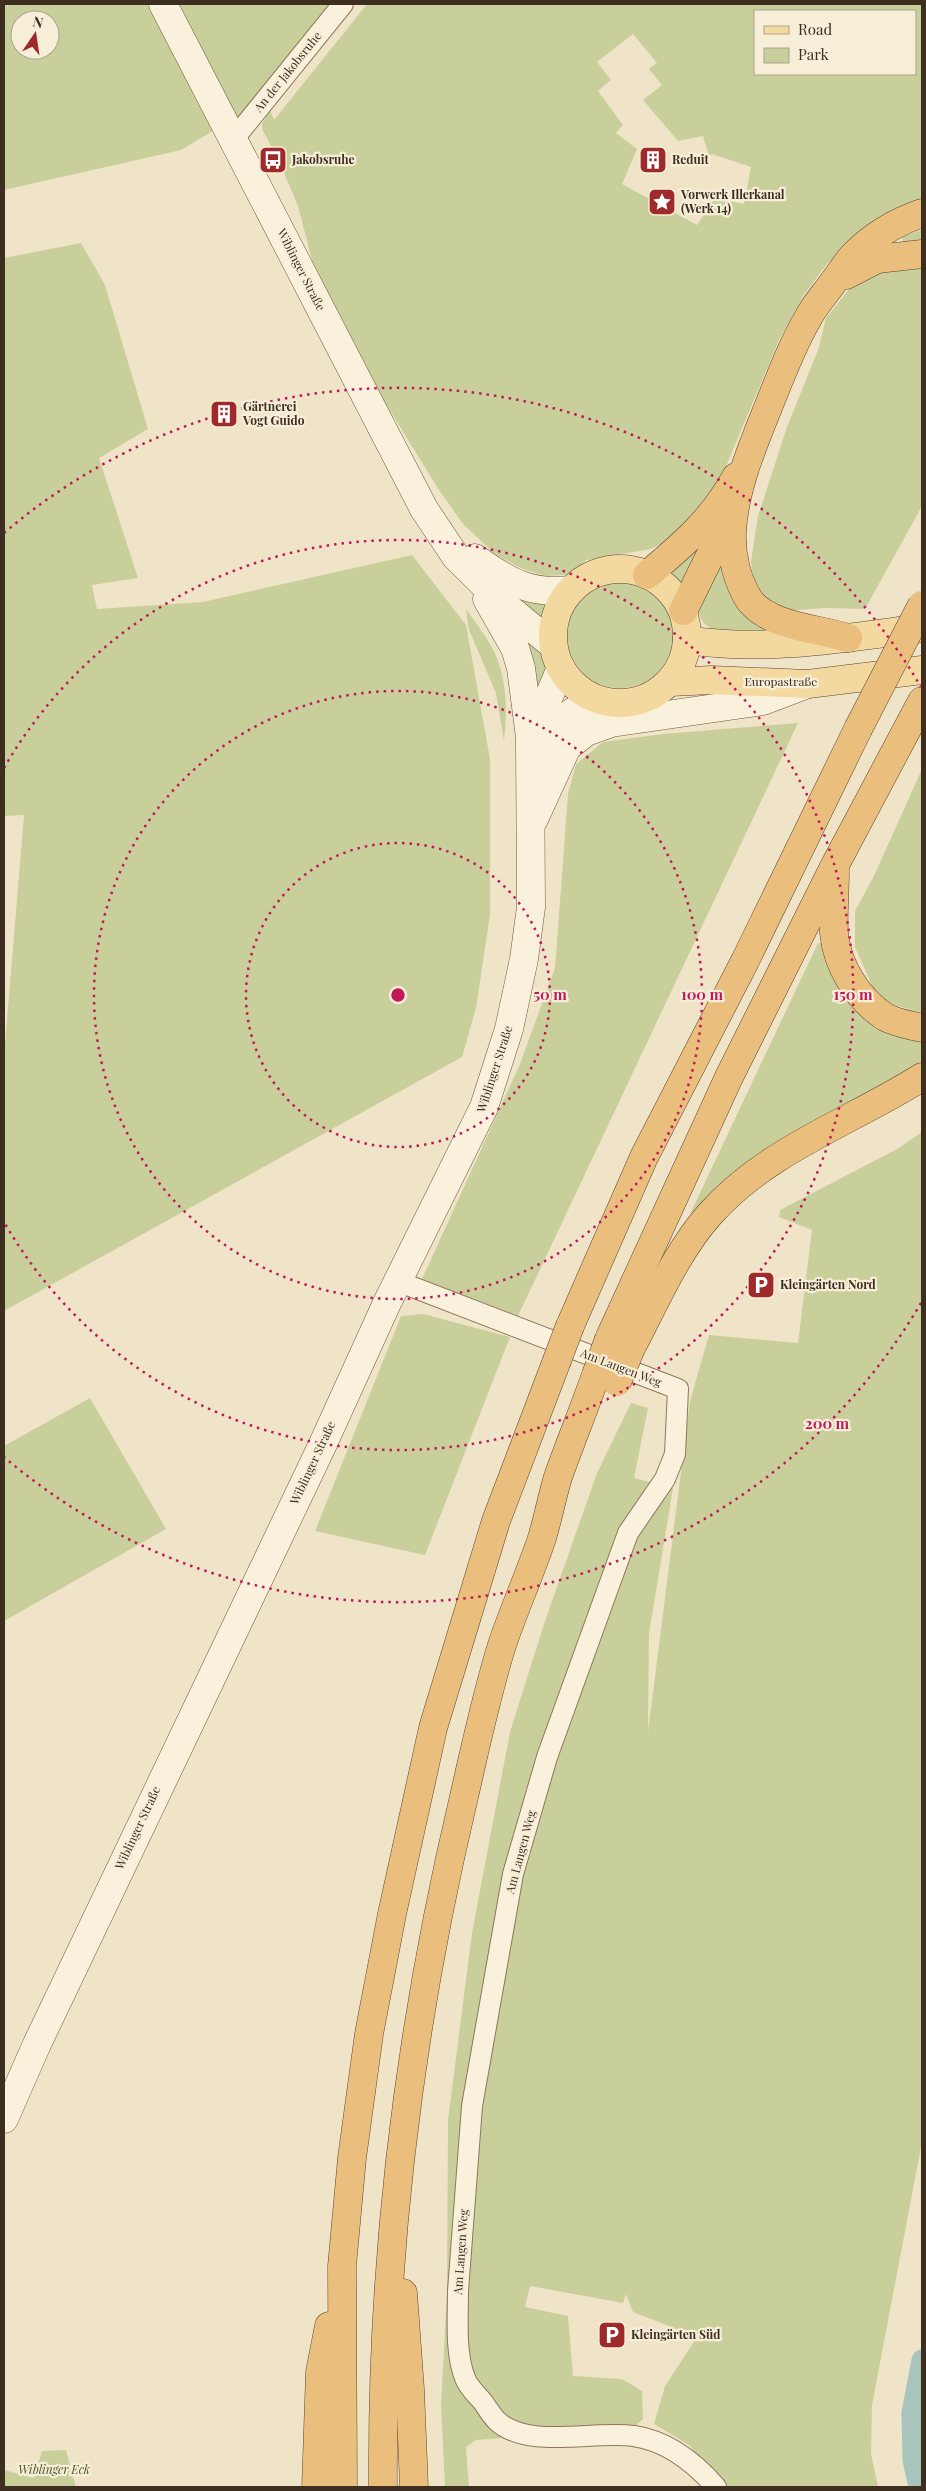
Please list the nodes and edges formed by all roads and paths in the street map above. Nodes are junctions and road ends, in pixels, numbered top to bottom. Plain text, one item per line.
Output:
1 (163, 4) edge
2 (343, 4) edge
3 (233, 140) junction
4 (922, 213) edge
5 (922, 254) edge
6 (832, 284) junction
7 (753, 445) junction
8 (736, 502) junction
9 (441, 534) junction
10 (647, 575) junction
11 (474, 576) junction
12 (571, 590) junction
13 (922, 605) edge
14 (683, 611) junction
15 (922, 628) edge
16 (848, 638) junction
17 (688, 640) junction
18 (557, 657) junction
19 (922, 670) edge
20 (670, 682) junction
21 (808, 684) junction
22 (599, 700) junction
23 (922, 701) edge
24 (530, 740) junction
25 (529, 783) junction
26 (531, 827) junction
27 (835, 865) junction
28 (922, 1028) edge
29 (922, 1077) edge
30 (397, 1281) junction
31 (620, 1343) junction
32 (4, 2119) edge
33 (396, 2206) junction
34 (342, 2266) junction
35 (316, 2487) edge
36 (343, 2487) edge
37 (384, 2487) edge
38 (414, 2487) edge
39 (716, 2487) edge

1 - 3 main road, Wiblinger Straße
2 - 3 street, An der Jakobsruhe
3 - 9 main road, Wiblinger Straße
4 - 6 highway
5 - 6 highway
6 - 7 highway
7 - 8 highway
7 - 10 highway
8 - 14 highway
8 - 16 highway
9 - 11 main road, Wiblinger Straße
9 - 12 main road, Wiblinger Straße
10 - 12 main road
10 - 14 main road
11 - 18 main road, Wiblinger Straße
11 - 24 main road
12 - 18 main road
13 - 34 highway, bridge
14 - 17 main road
15 - 16 main road
16 - 17 main road
17 - 20 main road
18 - 22 main road
18 - 24 main road, Wiblinger Straße
19 - 21 main road, Europastraße
20 - 21 main road, Europastraße
20 - 22 main road
21 - 26 main road
22 - 25 main road, Wiblinger Straße
23 - 27 highway
24 - 25 main road, Wiblinger Straße
25 - 26 main road, Wiblinger Straße
26 - 30 main road, Wiblinger Straße
27 - 28 highway
27 - 31 highway
29 - 31 highway
30 - 32 main road, Wiblinger Straße
30 - 39 street, Am Langen Weg
31 - 33 highway, bridge
33 - 37 highway
33 - 38 highway
34 - 35 highway
34 - 36 highway

